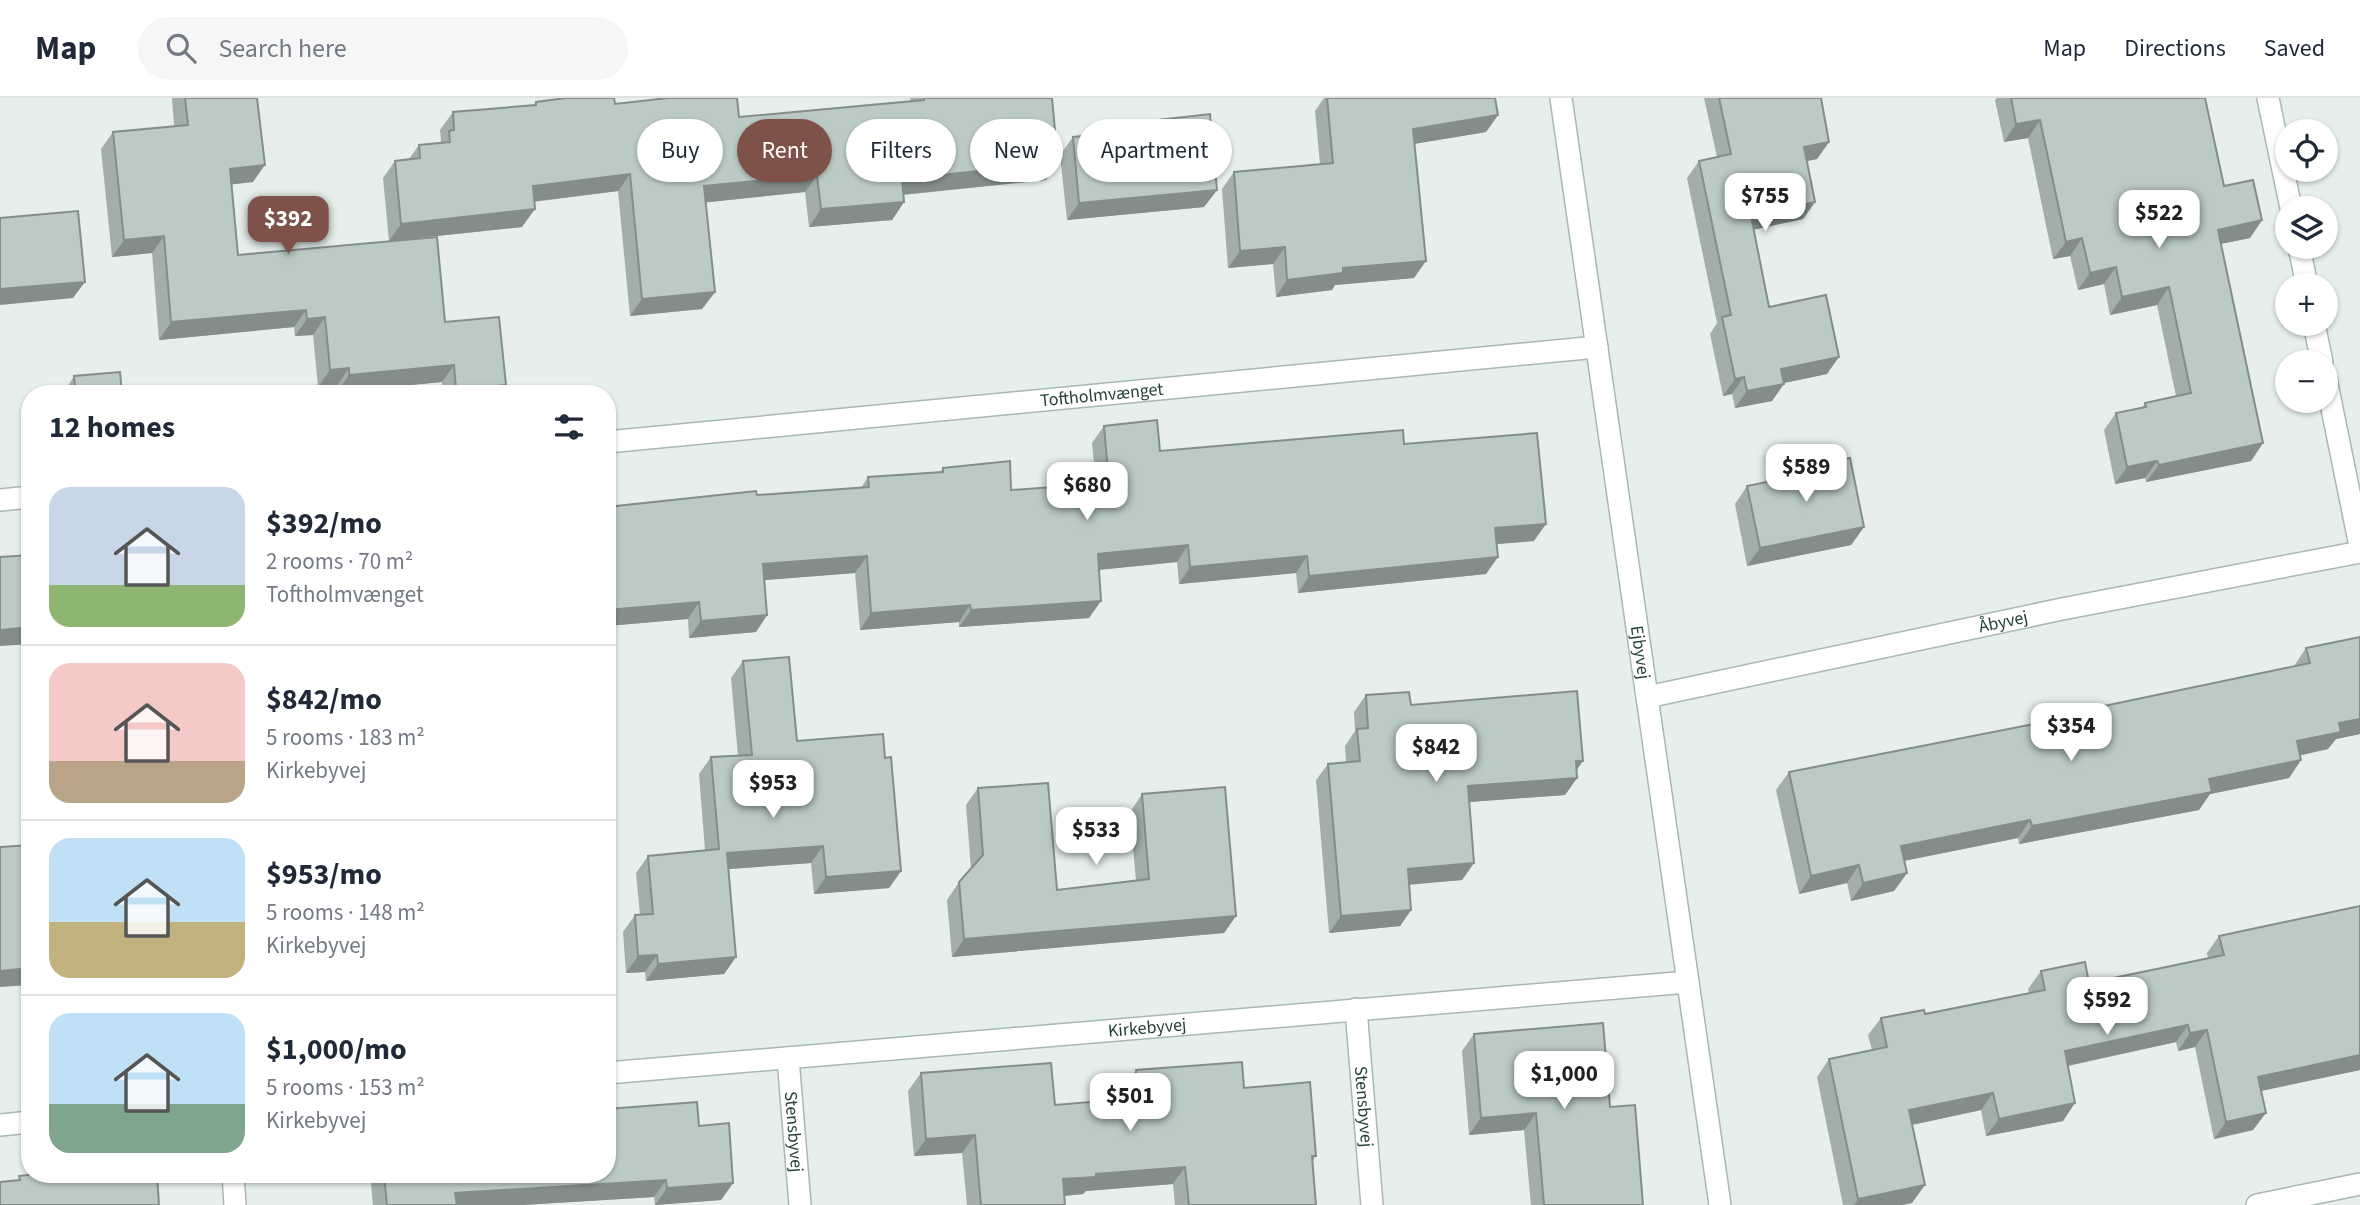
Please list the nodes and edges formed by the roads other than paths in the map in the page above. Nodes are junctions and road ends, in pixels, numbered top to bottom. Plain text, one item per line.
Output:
1 (1560, 98) edge
2 (2268, 98) edge
3 (2288, 196) edge
4 (1597, 348) junction
5 (2333, 413) edge
6 (616, 441) edge
7 (21, 498) edge
8 (0, 500) edge
9 (2360, 546) edge
10 (2360, 552) edge
11 (1647, 697) junction
12 (1688, 982) junction
13 (1356, 1009) junction
14 (788, 1058) junction
15 (616, 1072) edge
16 (21, 1123) edge
17 (0, 1125) edge
18 (234, 1183) edge
19 (2360, 1184) edge
20 (235, 1205) edge
21 (800, 1205) edge
22 (1372, 1205) edge
23 (1720, 1205) edge
24 (2257, 1205) edge

1 - 4 street, Ejbyvej
2 - 3 street
4 - 6 street, Toftholmvænget
4 - 11 street, Ejbyvej
5 - 9 street
7 - 8 street
10 - 11 street, Åbyvej
11 - 12 street, Ejbyvej
12 - 13 street, Kirkebyvej
12 - 23 street, Ejbyvej
13 - 14 street, Kirkebyvej
13 - 22 street, Stensbyvej
14 - 15 street, Kirkebyvej
14 - 21 street, Stensbyvej
16 - 17 street
18 - 20 street
19 - 24 street

